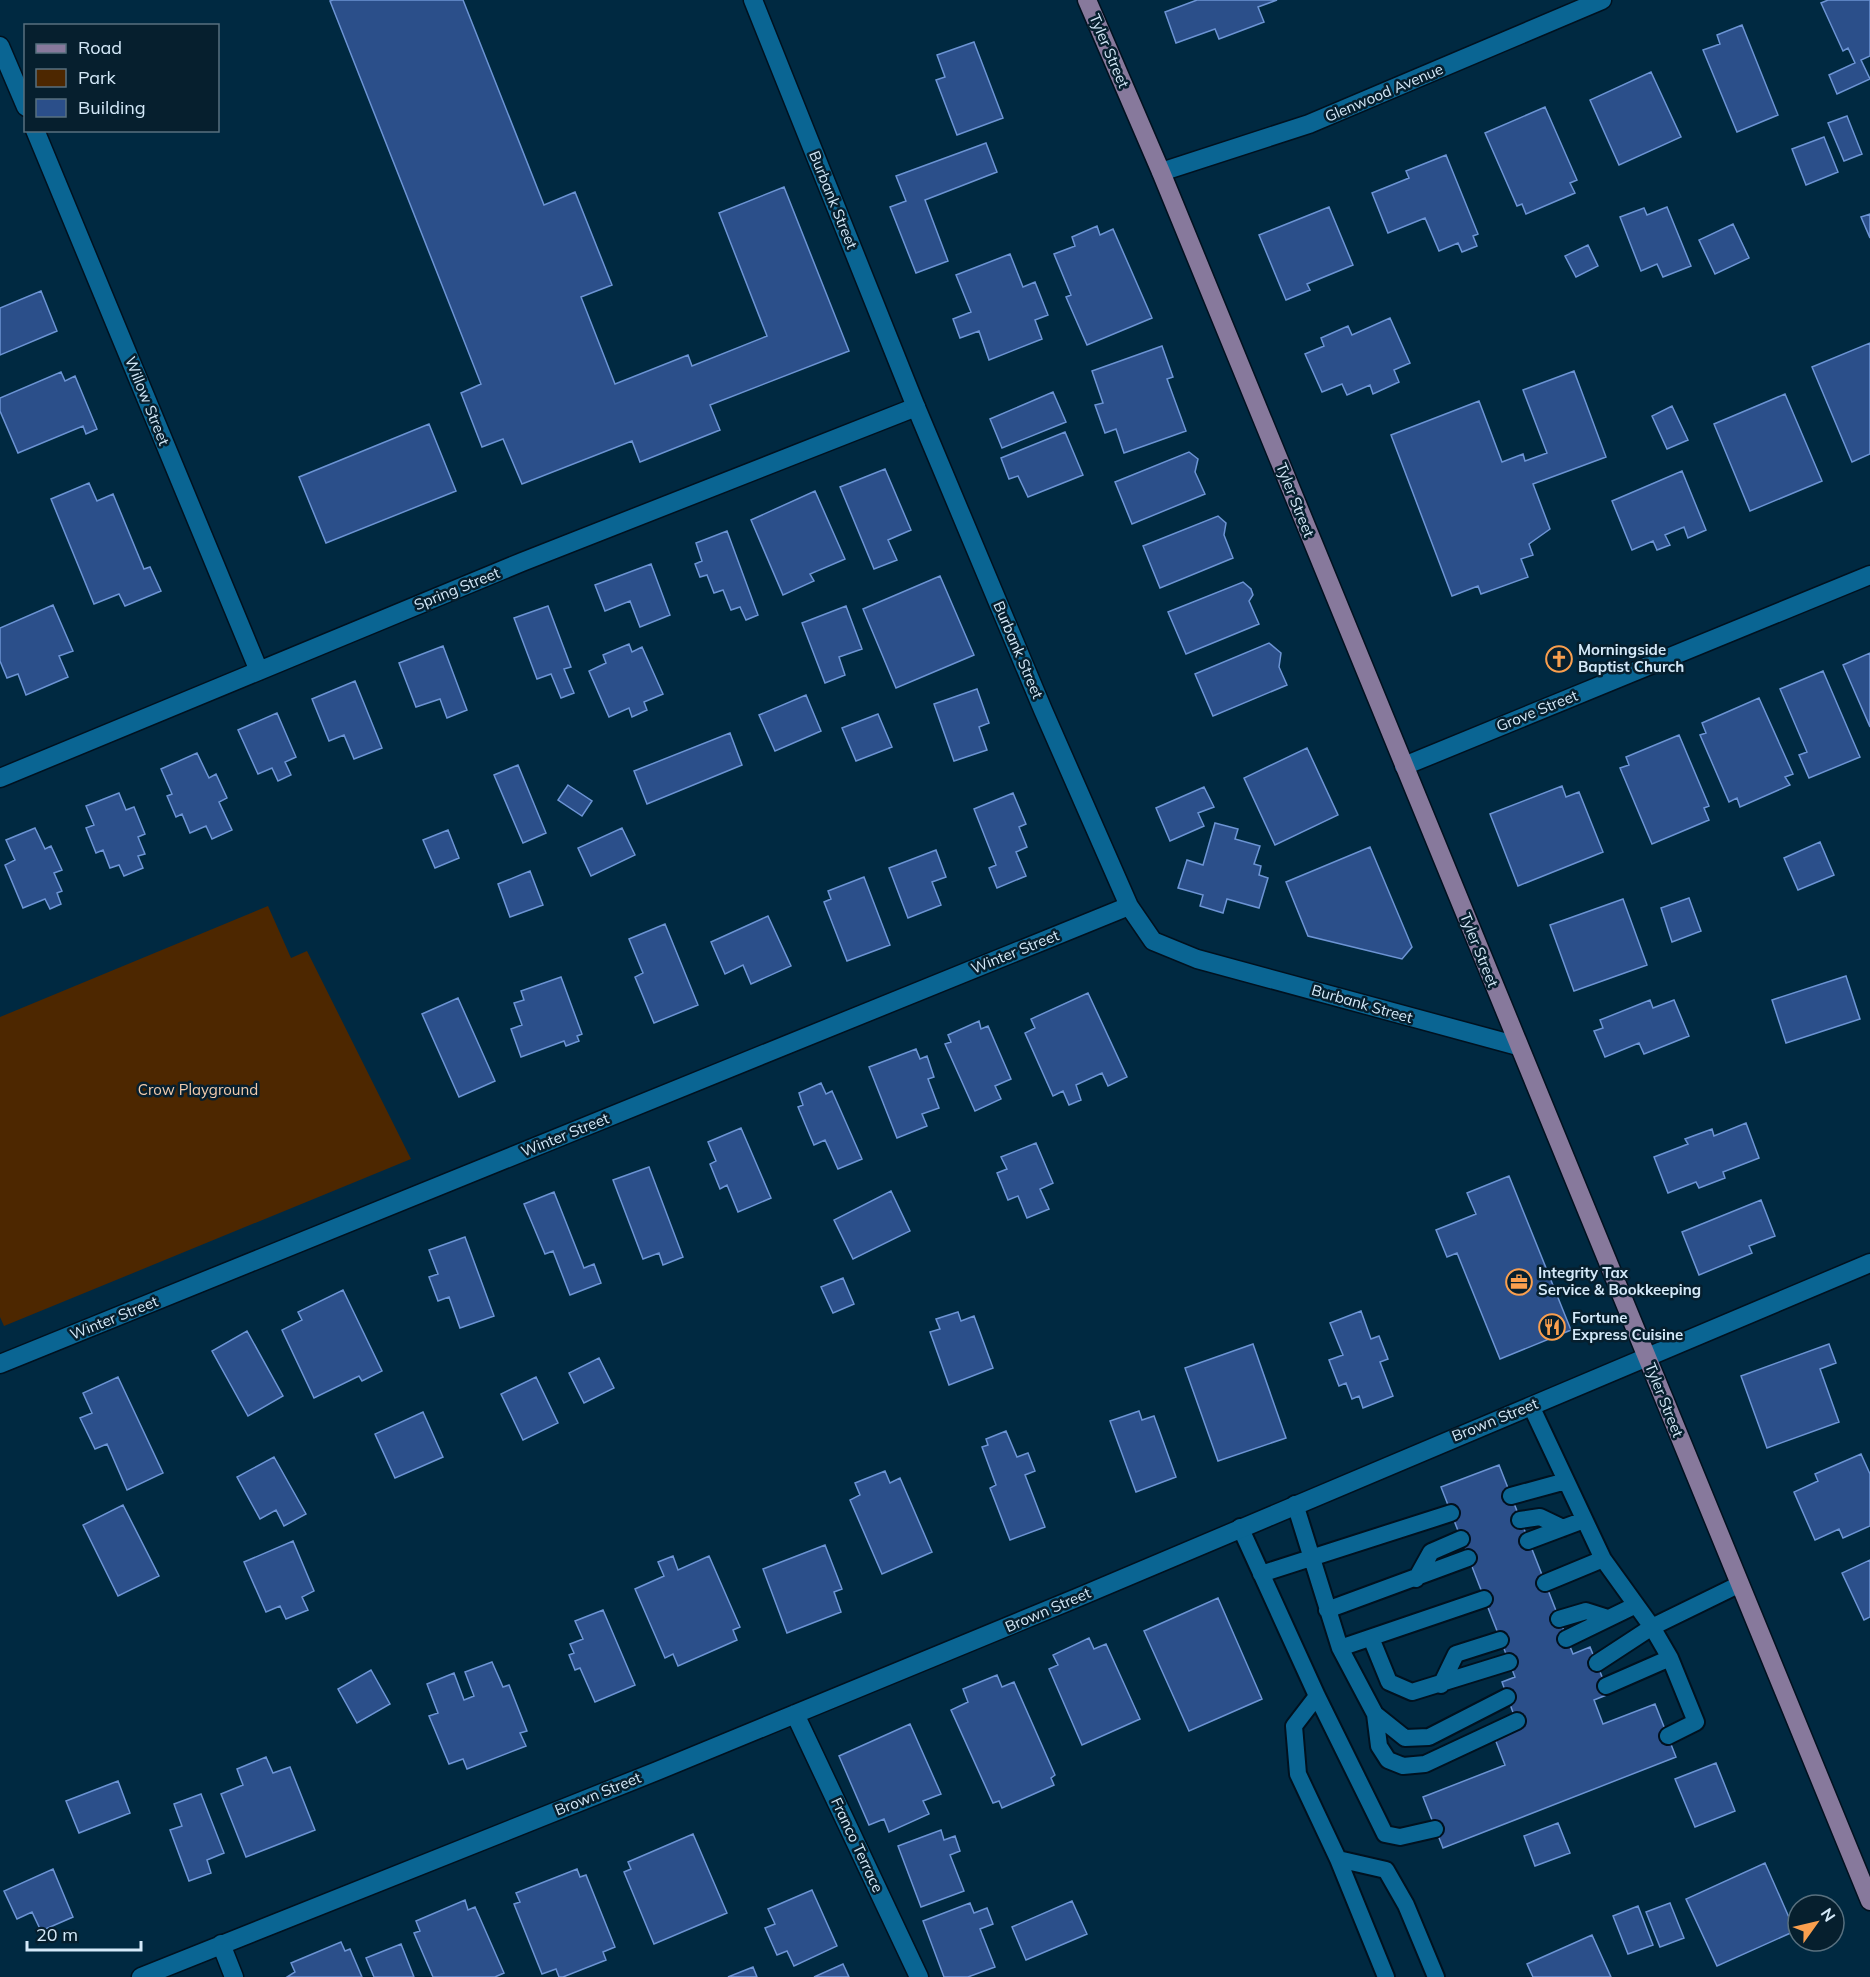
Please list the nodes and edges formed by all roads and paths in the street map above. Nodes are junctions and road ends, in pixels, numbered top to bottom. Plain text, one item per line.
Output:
1 (753, 0) edge
2 (1087, 0) edge
3 (1602, 0) edge
4 (0, 46) edge
5 (24, 102) edge
6 (36, 132) edge
7 (1161, 172) junction
8 (916, 407) junction
9 (1870, 575) edge
10 (259, 670) junction
11 (1404, 766) junction
12 (0, 778) edge
13 (1129, 906) junction
14 (1518, 1046) junction
15 (1870, 1263) edge
16 (1647, 1358) junction
17 (0, 1364) edge
18 (1531, 1406) junction
19 (1566, 1481) junction
20 (1511, 1496) dead end
21 (1295, 1504) junction
22 (1451, 1513) dead end
23 (1520, 1520) dead end
24 (1584, 1520) junction
25 (1240, 1527) junction
26 (1563, 1528) junction
27 (1461, 1539) dead end
28 (1528, 1541) dead end
29 (1312, 1558) junction
30 (1468, 1558) dead end
31 (1604, 1559) junction
32 (1261, 1574) junction
33 (1416, 1579) junction
34 (1545, 1583) dead end
35 (1740, 1584) junction
36 (1484, 1599) dead end
37 (1636, 1605) junction
38 (1327, 1610) junction
39 (1559, 1618) dead end
40 (1608, 1618) junction
41 (1652, 1627) junction
42 (1371, 1638) junction
43 (1566, 1639) dead end
44 (1500, 1640) dead end
45 (1340, 1648) junction
46 (1670, 1658) junction
47 (1509, 1662) dead end
48 (1597, 1663) dead end
49 (1441, 1685) junction
50 (1606, 1686) dead end
51 (1317, 1696) junction
52 (1507, 1697) dead end
53 (795, 1714) junction
54 (1375, 1714) junction
55 (1516, 1721) dead end
56 (1668, 1736) dead end
57 (1435, 1829) dead end
58 (1338, 1859) junction
59 (1870, 1901) edge
60 (221, 1944) junction
61 (141, 1977) edge
62 (234, 1977) edge
63 (919, 1977) edge
64 (1386, 1977) edge
65 (1436, 1977) edge

1 - 8 street, Burbank Street
2 - 7 main road, Tyler Street
3 - 7 street, Glenwood Avenue
4 - 5 street
6 - 10 street, Willow Street
7 - 11 main road, Tyler Street
8 - 10 street, Spring Street
8 - 13 street, Burbank Street
9 - 11 street, Grove Street
10 - 12 street, Spring Street
11 - 14 main road, Tyler Street
13 - 14 street, Burbank Street
13 - 17 street, Winter Street
14 - 16 main road, Tyler Street
15 - 16 street, Brown Street
16 - 18 street, Brown Street
16 - 35 main road, Tyler Street
18 - 19 lane
18 - 21 street, Brown Street
19 - 20 lane
19 - 24 lane
21 - 25 street, Brown Street
21 - 29 lane
22 - 29 lane
23 - 26 lane
24 - 26 lane
24 - 31 lane
25 - 32 lane
25 - 53 street, Brown Street
26 - 28 lane
27 - 33 lane
29 - 32 lane
29 - 38 lane
30 - 33 lane
31 - 34 lane
31 - 37 lane
32 - 51 lane
33 - 38 lane
35 - 41 lane
35 - 59 main road, Tyler Street
36 - 42 lane
37 - 40 lane
37 - 41 lane
38 - 45 lane
39 - 40 lane
40 - 43 lane
41 - 46 lane
41 - 48 lane
42 - 45 lane
42 - 49 lane
44 - 49 lane
45 - 54 lane
46 - 50 lane
46 - 56 lane
47 - 49 lane
51 - 57 lane
51 - 58 lane
52 - 54 lane
53 - 60 street, Brown Street
53 - 63 street, Franco Terrace
54 - 55 lane
58 - 64 lane
58 - 65 lane
60 - 61 street, Brown Street
60 - 62 street

